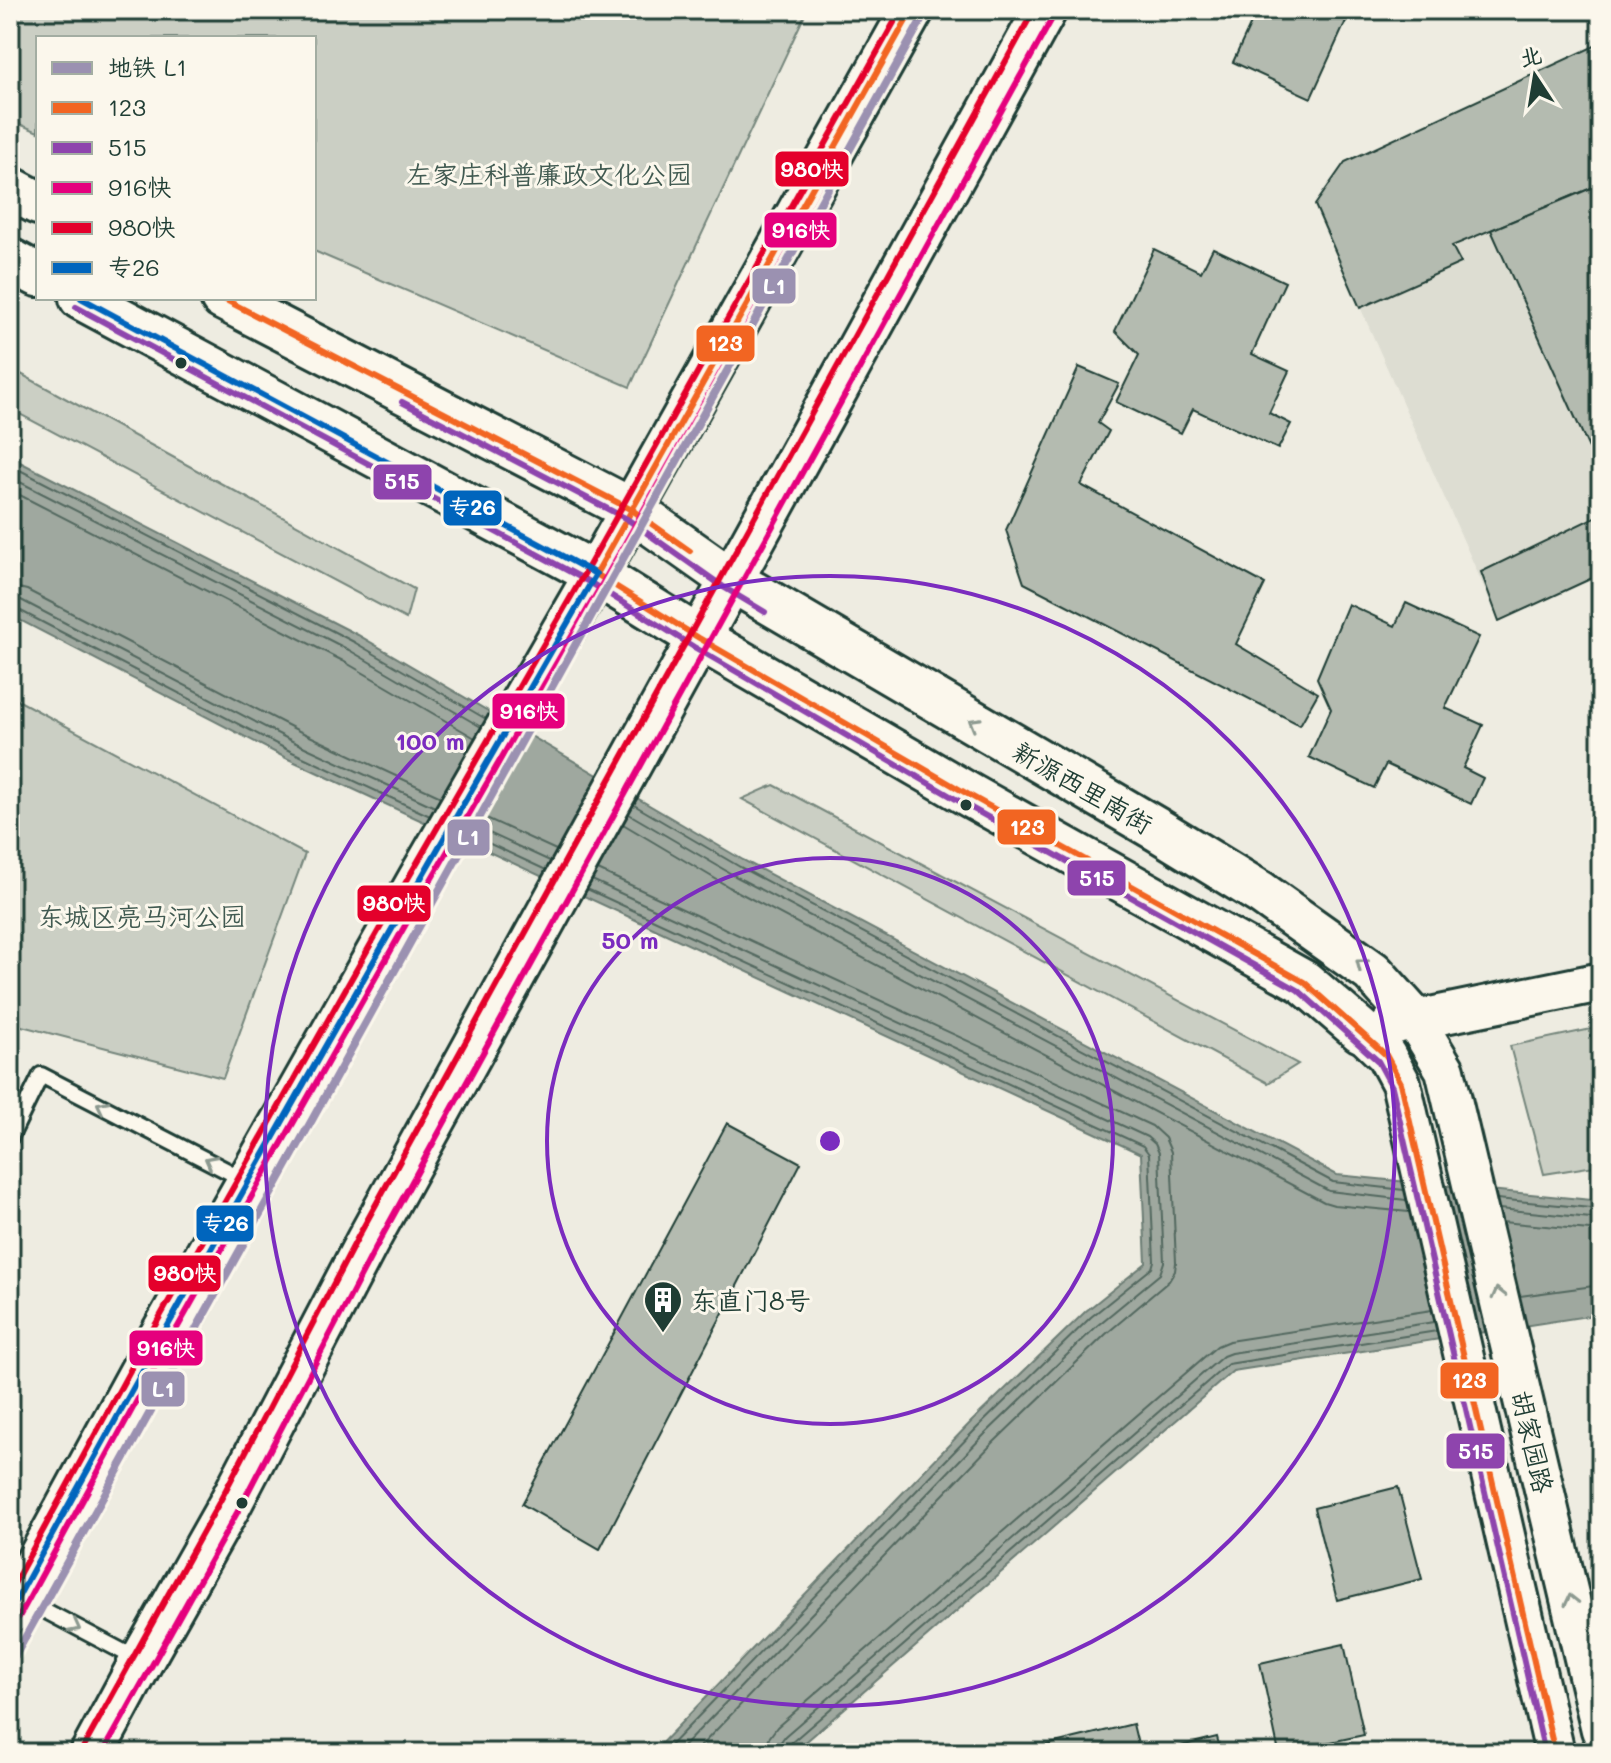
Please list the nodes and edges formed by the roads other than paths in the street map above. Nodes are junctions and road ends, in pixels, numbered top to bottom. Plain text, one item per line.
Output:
1 (912, 10) edge
2 (1045, 10) edge
3 (10, 188) edge
4 (36, 202) edge
5 (10, 260) edge
6 (36, 274) edge
7 (85, 300) edge
8 (226, 300) edge
9 (632, 510) junction
10 (596, 574) junction
11 (731, 580) junction
12 (699, 638) junction
13 (1601, 982) edge
14 (1415, 1020) junction
15 (1361, 1031) junction
16 (10, 1138) edge
17 (248, 1182) junction
18 (13, 1600) edge
19 (141, 1662) junction
20 (1601, 1730) edge
21 (92, 1753) edge
22 (1555, 1753) edge

1 - 9 main road
2 - 11 main road
3 - 4 main road
5 - 6 main road
7 - 10 main road
8 - 9 main road, 新源西里南街
9 - 10 main road
9 - 11 main road, 新源西里南街
10 - 12 main road
10 - 17 main road
11 - 12 main road
14 -> 11 main road, 新源西里南街
12 - 15 main road
12 - 19 main road
13 - 14 street
14 - 15 street
20 -> 14 street, 胡家园路
15 - 22 street, 胡家园路
17 -> 16 lane
17 - 18 main road
18 -> 19 lane
19 - 21 main road

